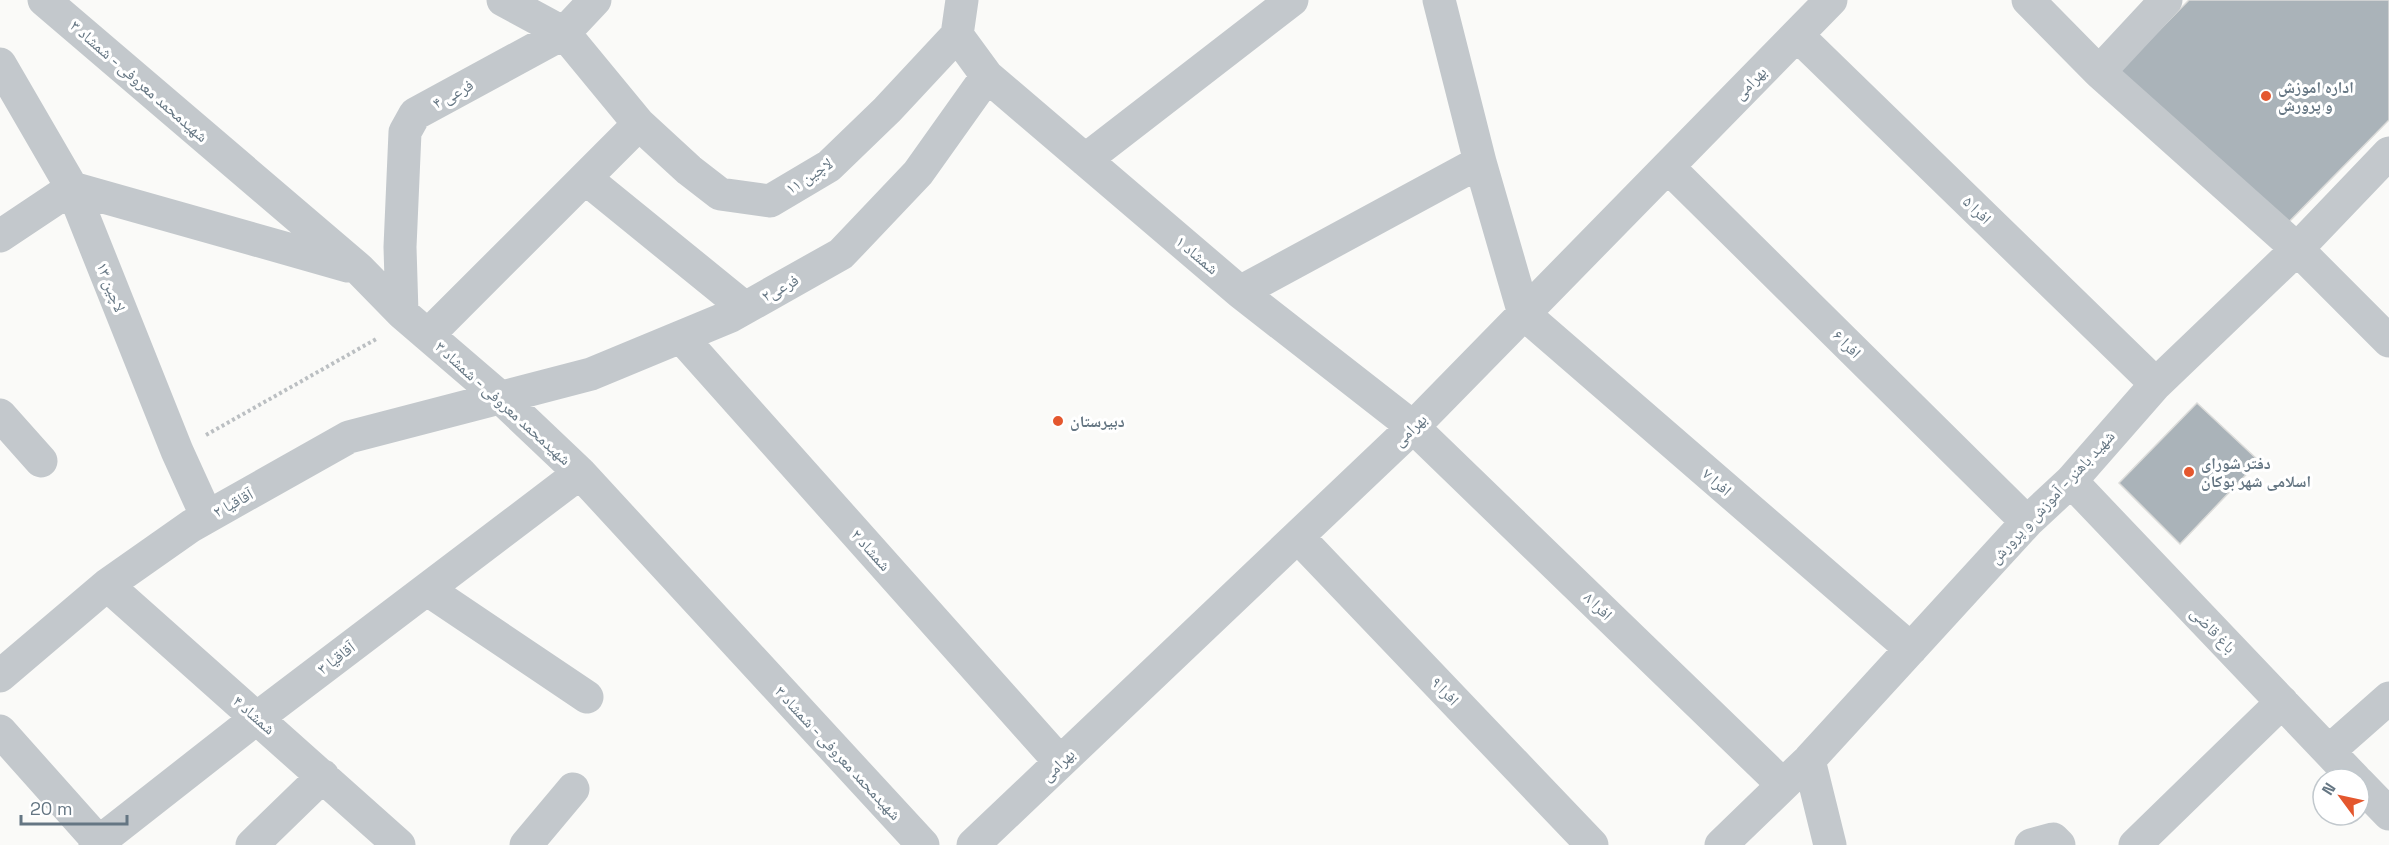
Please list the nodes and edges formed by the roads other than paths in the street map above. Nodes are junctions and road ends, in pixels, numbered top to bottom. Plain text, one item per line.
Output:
1 (44, 0) edge
2 (503, 0) edge
3 (595, 0) edge
4 (962, 0) edge
5 (1292, 0) edge
6 (1439, 0) edge
7 (1831, 0) edge
8 (2028, 0) edge
9 (2166, 0) edge
10 (564, 33) junction
11 (957, 35) junction
12 (1797, 35) junction
13 (0, 64) edge
14 (2099, 72) junction
15 (987, 76) junction
16 (639, 124) junction
17 (2389, 153) edge
18 (1085, 160) junction
19 (1480, 162) junction
20 (1668, 167) junction
21 (585, 178) junction
22 (72, 188) junction
23 (0, 236) edge
24 (2297, 249) junction
25 (359, 269) junction
26 (1240, 292) junction
27 (745, 308) junction
28 (1524, 314) junction
29 (413, 323) junction
30 (682, 338) junction
31 (2389, 341) edge
32 (2156, 384) junction
33 (501, 398) junction
34 (0, 415) edge
35 (1413, 427) junction
36 (41, 461) dead end
37 (580, 473) junction
38 (2071, 481) junction
39 (207, 517) junction
40 (2027, 522) junction
41 (1298, 537) junction
42 (107, 585) junction
43 (428, 590) junction
44 (1911, 650) junction
45 (0, 676) edge
46 (587, 698) dead end
47 (2389, 698) edge
48 (2282, 702) junction
49 (256, 717) junction
50 (0, 731) edge
51 (2329, 751) junction
52 (1809, 760) junction
53 (1060, 762) junction
54 (2344, 767) edge
55 (323, 776) junction
56 (1782, 784) junction
57 (573, 789) dead end
58 (2371, 795) edge
59 (2389, 814) edge
60 (97, 843) edge
61 (252, 845) edge
62 (399, 845) edge
63 (526, 845) edge
64 (923, 845) edge
65 (973, 845) edge
66 (1593, 845) edge
67 (1721, 845) edge
68 (1830, 845) edge
69 (2031, 845) edge
70 (2059, 845) edge
71 (2135, 845) edge

1 - 25 street, شهیدمحمد معروفی - شمشاد ۳
2 - 10 street
3 - 10 street, فرعی ۴
4 - 11 street
5 - 18 street
6 - 19 street
7 - 12 street, بهرامی
8 - 14 street
9 - 14 street
10 - 16 street
10 - 29 street, فرعی ۴
11 - 15 street
11 - 16 street, لاچین ۱۱
12 - 20 street, بهرامی
12 - 32 street, افرا ۵
13 - 22 street, لاچین ۱۳
14 - 24 street
15 - 18 street, شمشاد ۱
15 - 27 street, فرعی۲
16 - 21 street
17 - 24 street, شهید باهنر - آموزش و پرورش
18 - 26 street, شمشاد ۱
19 - 26 street
19 - 28 street
20 - 28 street, بهرامی
20 - 40 street, افرا ۶
21 - 27 street
21 - 29 street
22 - 23 street
22 - 25 street
22 - 39 street, لاچین ۱۳
24 - 31 street
24 - 32 street, شهید باهنر - آموزش و پرورش
25 - 29 street, شهیدمحمد معروفی - شمشاد ۳
26 - 35 street, شمشاد ۱
27 - 30 street, فرعی۲
28 - 35 street, بهرامی
28 - 44 street, افرا ۷
29 - 33 street, شهیدمحمد معروفی - شمشاد ۳
30 - 33 street, فرعی۲
30 - 53 street, شمشاد ۲
32 - 38 street, شهید باهنر - آموزش و پرورش
33 - 37 street, شهیدمحمد معروفی - شمشاد ۳
33 - 39 street, آقاقیا ۲
34 - 36 street
35 - 41 street, بهرامی
35 - 56 street, افرا ۸
37 - 43 street, آقاقیا ۳
37 - 64 street, شهیدمحمد معروفی - شمشاد ۳
38 - 40 street, شهید باهنر - آموزش و پرورش
38 - 48 street, باغ قاضی
39 - 42 street, آقاقیا ۲
40 - 44 street, شهید باهنر - آموزش و پرورش
41 - 53 street, بهرامی
41 - 66 street, افرا ۹
42 - 45 street, آقاقیا ۲
42 - 49 street, شمشاد ۴
43 - 46 street
43 - 49 street, آقاقیا ۳
44 - 52 street, شهید باهنر - آموزش و پرورش
47 - 51 street
48 - 51 street, باغ قاضی
48 - 71 street
49 - 55 street, شمشاد ۴
49 - 60 street, آقاقیا ۳
50 - 60 street
51 - 54 street, باغ قاضی
52 - 56 street, شهید باهنر - آموزش و پرورش
52 - 68 street
53 - 65 street, بهرامی
55 - 61 street
55 - 62 street, شمشاد ۴
56 - 67 street, شهید باهنر - آموزش و پرورش
57 - 63 street
58 - 59 street
69 - 70 street

